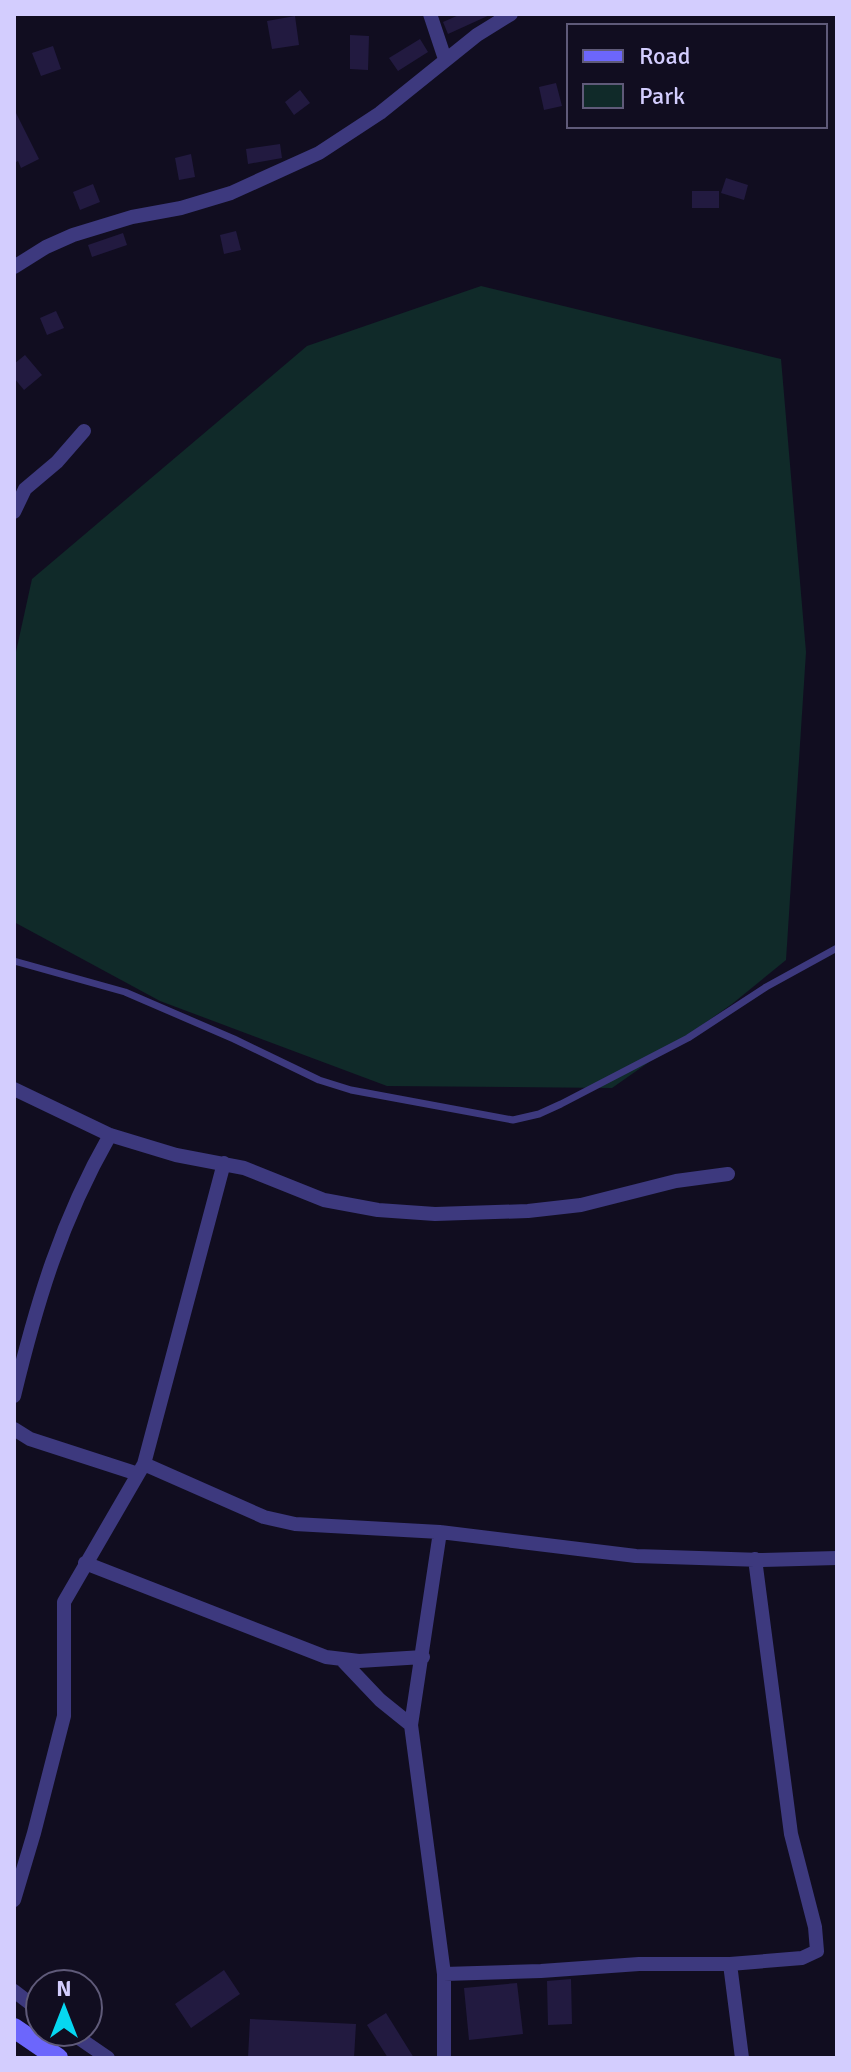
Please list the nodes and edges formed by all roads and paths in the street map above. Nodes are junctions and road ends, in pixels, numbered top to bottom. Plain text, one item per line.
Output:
1 (430, 14) edge
2 (511, 14) edge
3 (445, 59) junction
4 (14, 267) edge
5 (84, 431) dead end
6 (14, 512) edge
7 (837, 948) edge
8 (14, 961) edge
9 (14, 1089) edge
10 (110, 1135) junction
11 (224, 1163) junction
12 (728, 1174) dead end
13 (14, 1396) edge
14 (14, 1429) edge
15 (141, 1469) junction
16 (440, 1532) junction
17 (837, 1558) edge
18 (755, 1559) junction
19 (85, 1563) junction
20 (423, 1657) junction
21 (343, 1661) junction
22 (411, 1725) junction
23 (14, 1900) edge
24 (730, 1964) junction
25 (444, 1974) junction
26 (14, 2028) edge
27 (58, 2058) edge
28 (444, 2058) edge
29 (742, 2058) edge

1 - 3 street
2 - 3 street
3 - 4 street
5 - 6 street
7 - 8 lane
9 - 10 street
10 - 11 street
10 - 13 street
11 - 12 street
11 - 15 street
14 - 15 street
15 - 16 street
15 - 19 street
16 - 18 street
16 - 20 street
17 - 18 street
18 - 24 street
19 - 21 street
19 - 23 street
20 - 21 street
20 - 22 street
21 - 22 street
22 - 25 street
24 - 25 street
24 - 29 street
25 - 28 street
26 - 27 main road

